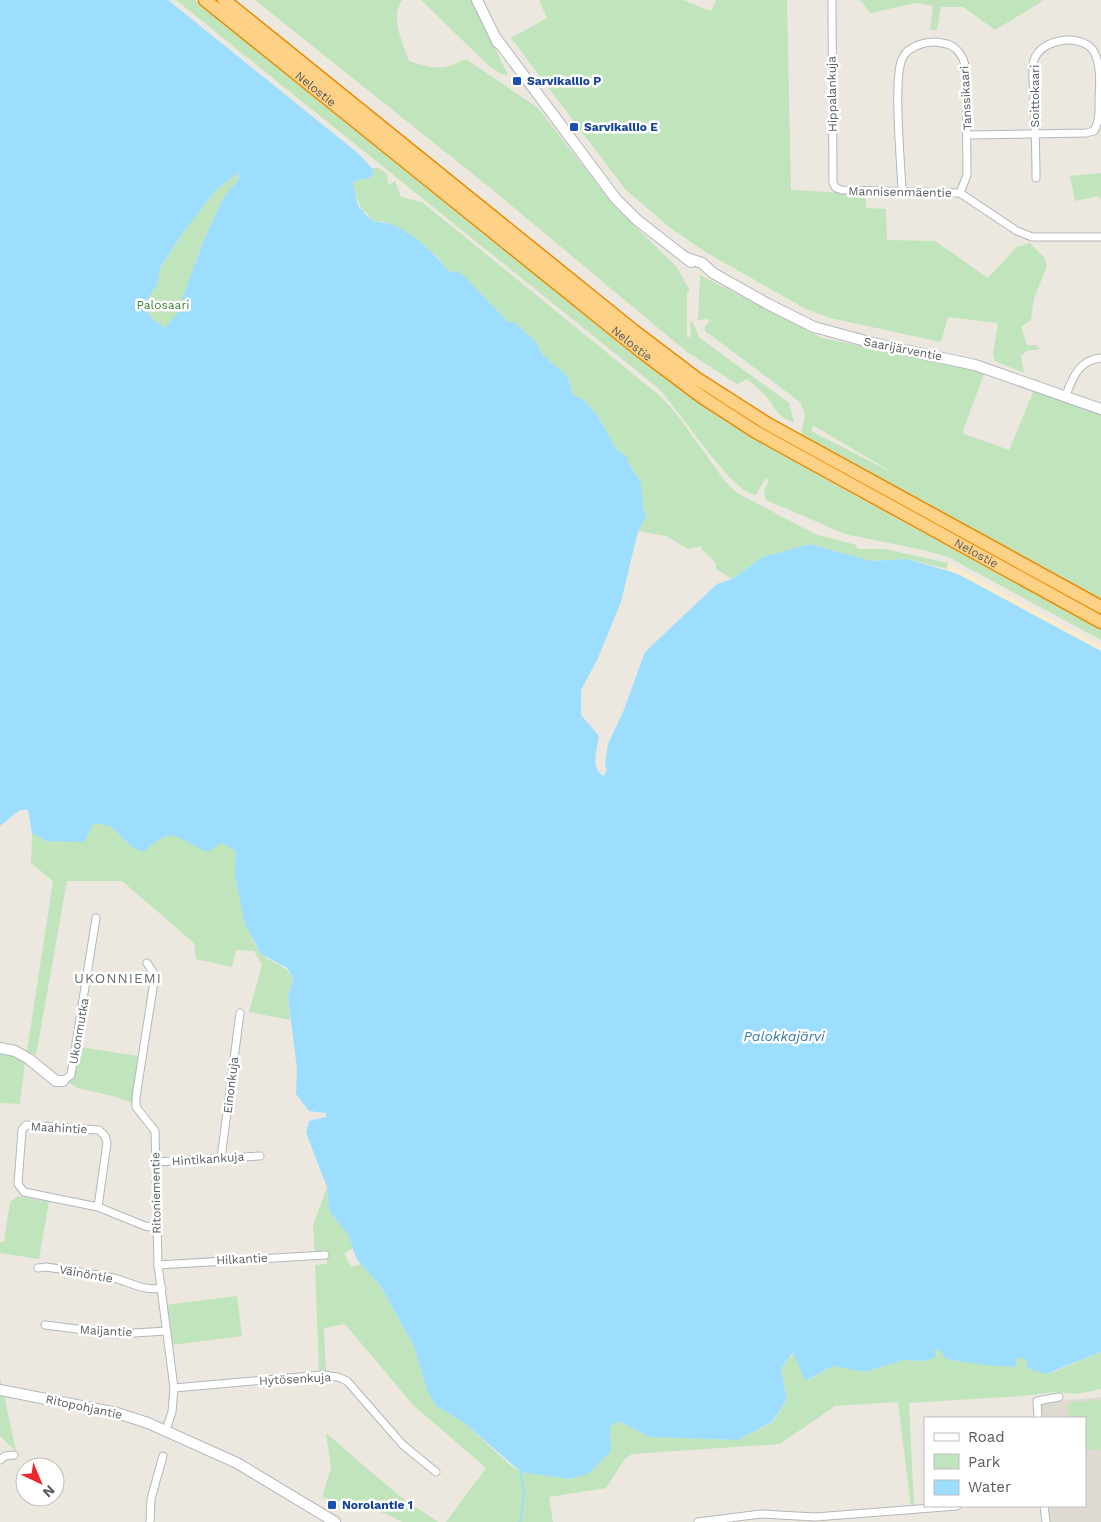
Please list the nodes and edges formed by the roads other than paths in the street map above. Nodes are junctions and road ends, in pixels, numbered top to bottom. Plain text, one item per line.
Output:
1 (205, 0) edge
2 (224, 0) edge
3 (477, 0) edge
4 (832, 0) edge
5 (1035, 134) junction
6 (968, 135) junction
7 (1036, 178) dead end
8 (836, 188) joint
9 (902, 190) junction
10 (960, 193) junction
11 (1101, 237) edge
12 (1101, 358) edge
13 (1066, 395) junction
14 (1101, 409) edge
15 (1101, 607) edge
16 (1101, 622) edge
17 (96, 918) dead end
18 (147, 963) dead end
19 (240, 1013) dead end
20 (0, 1048) edge
21 (63, 1081) joint
22 (260, 1156) dead end
23 (221, 1158) junction
24 (155, 1162) junction
25 (98, 1207) junction
26 (156, 1228) junction
27 (325, 1255) dead end
28 (158, 1265) junction
29 (38, 1268) dead end
30 (162, 1288) junction
31 (45, 1325) dead end
32 (167, 1331) junction
33 (174, 1388) junction
34 (0, 1390) edge
35 (1059, 1397) dead end
36 (1038, 1417) edge
37 (166, 1430) junction
38 (14, 1455) dead end
39 (163, 1456) dead end
40 (0, 1460) edge
41 (436, 1472) dead end
42 (946, 1507) edge
43 (1044, 1507) edge
44 (815, 1519) edge
45 (150, 1522) edge
46 (335, 1522) edge
47 (698, 1522) edge
48 (1046, 1522) edge

1 - 16 highway, Nelostie
2 - 15 highway, Nelostie
3 - 13 main road, Saarijärventie
4 - 8 street, Hippalankuja
5 - 5 street, Soittokaari
5 - 6 street, Soittokaari
5 - 7 street, Soittokaari
6 - 9 street, Tanssikaari
6 - 10 street, Tanssikaari
8 - 9 street, Mannisenmäentie
9 - 10 street, Mannisenmäentie
10 - 11 street, Mannisenmäentie
12 - 13 street
13 - 14 main road, Saarijärventie
17 - 21 street, Ukonmutka
18 - 24 street, Ritoniementie
19 - 23 street, Einonkuja
20 - 21 main road
22 - 23 street, Hintikankuja
23 - 24 street, Hintikankuja
24 - 26 street, Ritoniementie
25 - 25 street, Maahintie
25 - 26 street, Maahintie
26 - 28 street, Ritoniementie
27 - 28 street, Hilkantie
28 - 30 street, Ritoniementie
29 - 30 street, Väinöntie
30 - 32 street, Ritoniementie
31 - 32 street, Maijantie
32 - 33 street, Ritoniementie
33 - 37 street, Ritoniementie
33 - 41 street, Hytösenkuja
34 - 37 main road, Ritopohjantie
35 - 36 street
37 - 46 main road, Ritopohjantie
38 - 40 street
39 - 45 street
42 - 44 street
43 - 48 street
44 - 47 street

